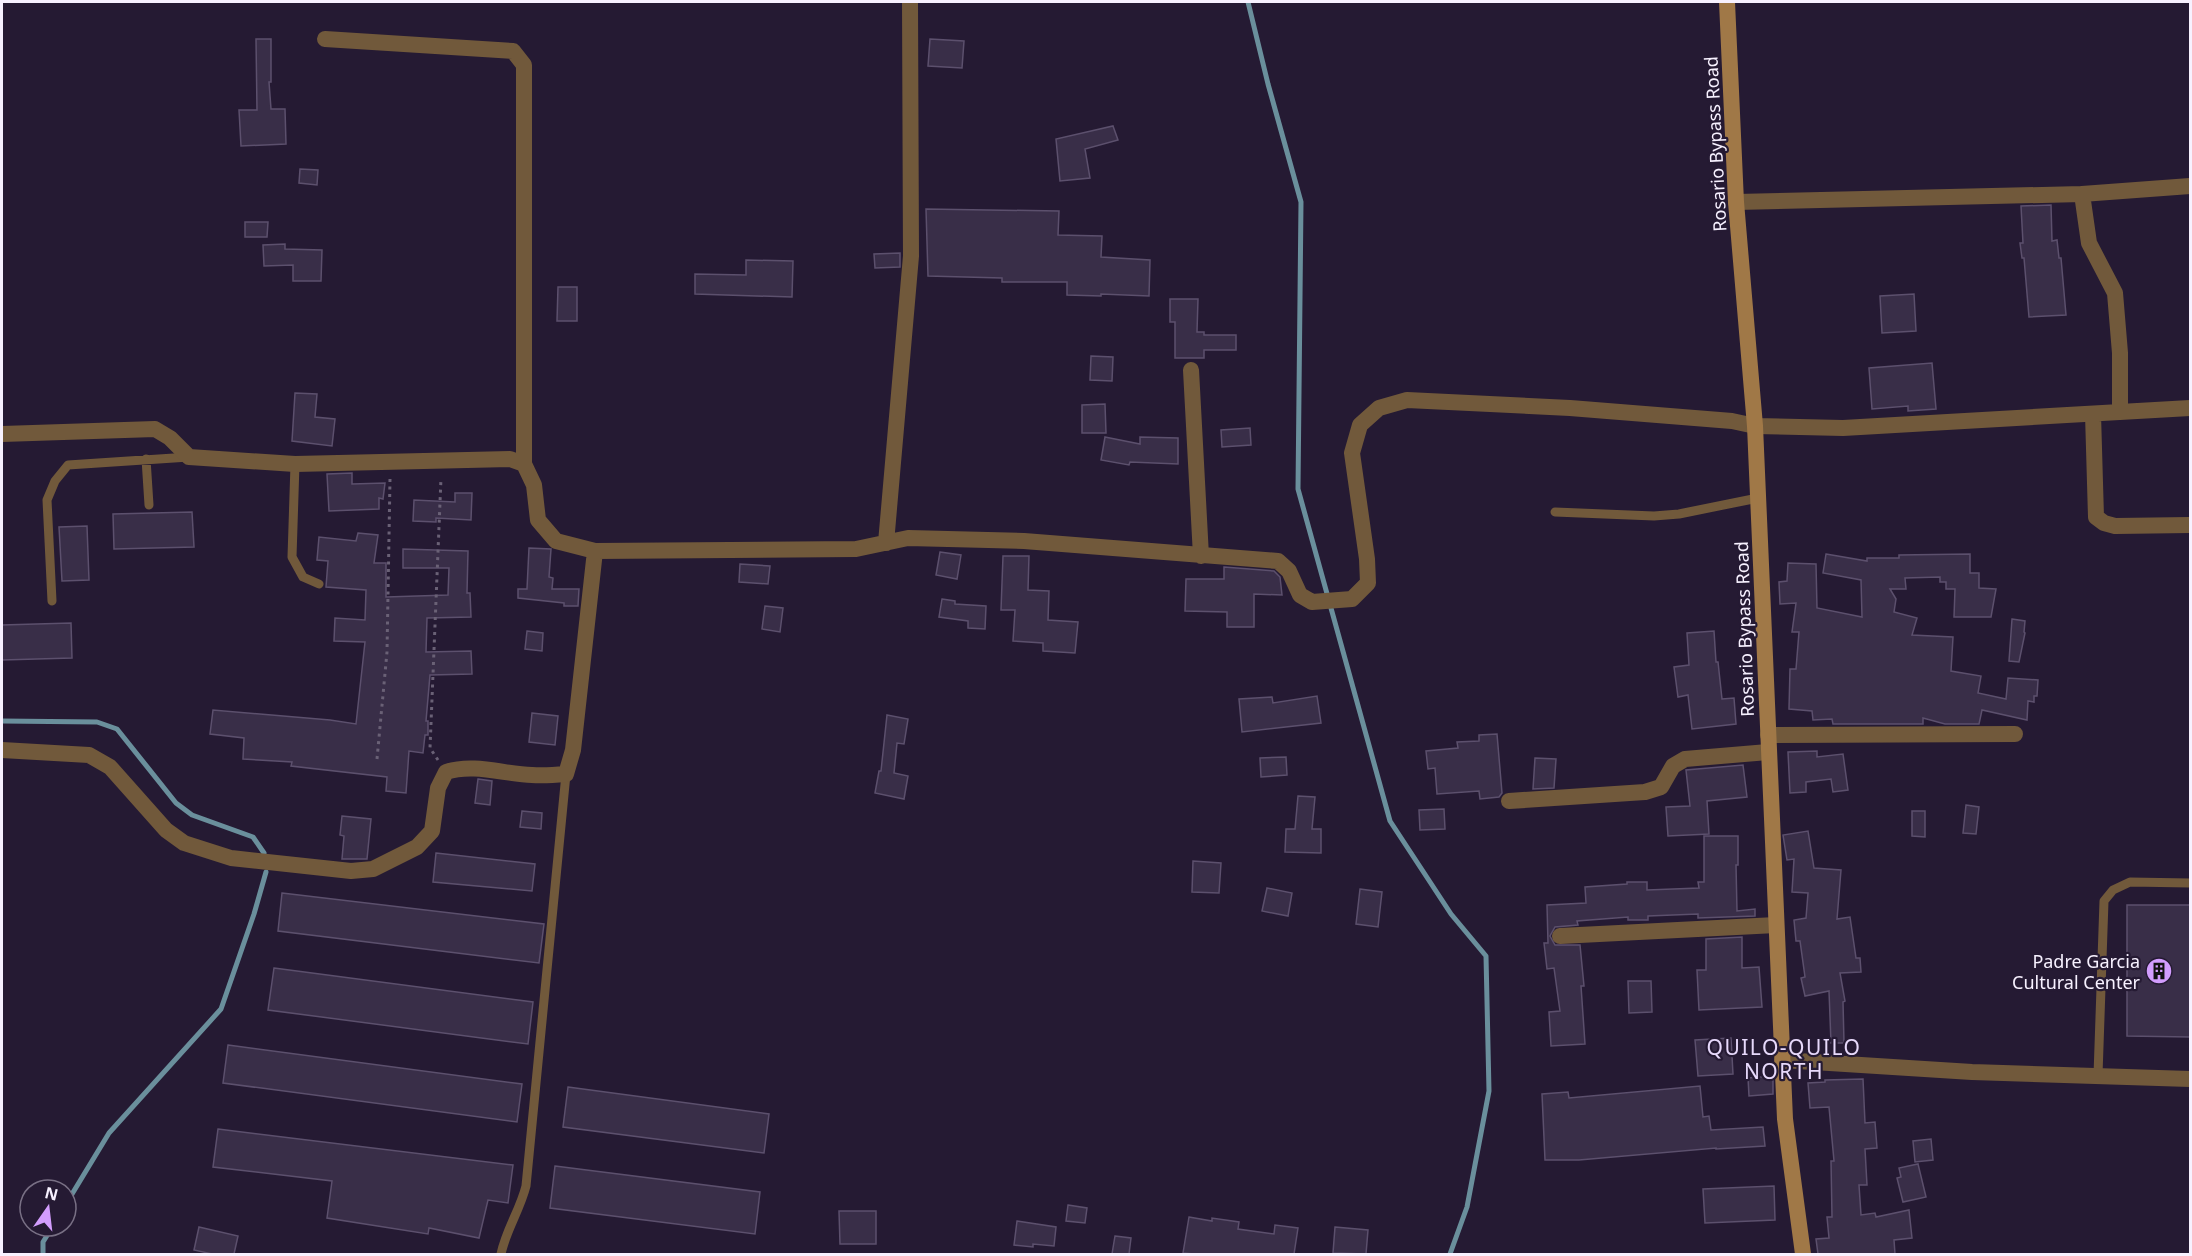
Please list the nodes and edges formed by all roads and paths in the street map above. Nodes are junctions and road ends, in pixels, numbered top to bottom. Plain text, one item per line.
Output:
1 (910, 2) edge
2 (1727, 2) edge
3 (325, 39) dead end
4 (2190, 186) edge
5 (2082, 194) junction
6 (1736, 202) junction
7 (1191, 370) dead end
8 (2190, 408) edge
9 (2120, 412) junction
10 (2093, 414) junction
11 (1755, 426) junction
12 (2, 434) edge
13 (189, 457) junction
14 (146, 459) junction
15 (442, 461) junction
16 (390, 462) junction
17 (295, 464) junction
18 (524, 464) junction
19 (1758, 498) junction
20 (149, 505) dead end
21 (1555, 512) dead end
22 (2190, 525) edge
23 (886, 543) junction
24 (595, 551) junction
25 (1201, 556) junction
26 (319, 584) dead end
27 (52, 601) dead end
28 (2015, 734) dead end
29 (1768, 743) junction
30 (2, 750) edge
31 (376, 759) dead end
32 (446, 772) junction
33 (566, 774) junction
34 (1509, 801) dead end
35 (2190, 883) edge
36 (1776, 926) junction
37 (1560, 936) dead end
38 (1782, 1060) junction
39 (2098, 1075) junction
40 (2190, 1079) edge
41 (501, 1254) edge
42 (1803, 1254) edge

1 - 23 street
2 - 6 main road, Rosario Bypass Road
3 - 18 street
4 - 5 street
5 - 6 street
5 - 9 street
6 - 11 main road, Rosario Bypass Road
7 - 25 street
8 - 9 street
9 - 10 street
10 - 11 street
10 - 22 street
11 - 19 main road, Rosario Bypass Road
11 - 25 street
12 - 13 street
13 - 14 lane
13 - 17 street
14 - 20 lane
14 - 27 lane
15 - 16 street
15 - 18 street
15 - 32 path
16 - 17 street
16 - 31 path
17 - 26 lane
18 - 24 street
19 - 21 lane
19 - 29 main road, Rosario Bypass Road
23 - 24 street
23 - 25 street
24 - 33 street
28 - 29 street
29 - 34 street
29 - 36 main road, Rosario Bypass Road
30 - 32 street
32 - 33 street
33 - 41 lane
35 - 39 lane
36 - 37 street
36 - 38 main road, Rosario Bypass Road
38 - 39 street
38 - 42 main road, Rosario Bypass Road
39 - 40 street

